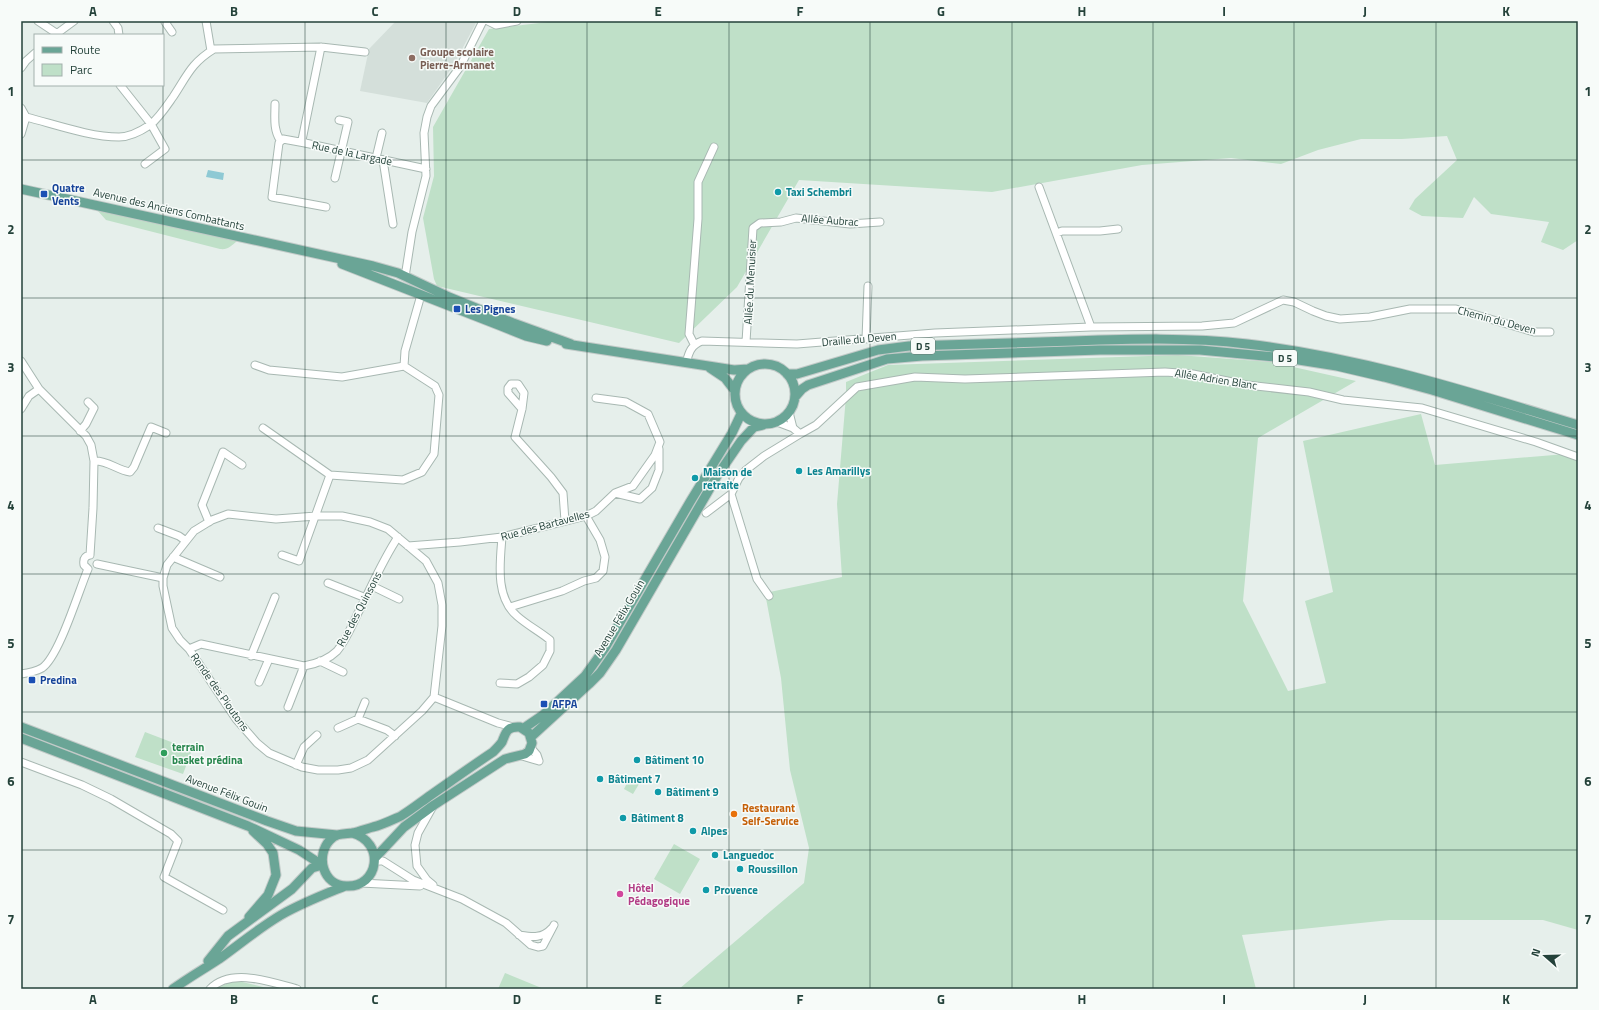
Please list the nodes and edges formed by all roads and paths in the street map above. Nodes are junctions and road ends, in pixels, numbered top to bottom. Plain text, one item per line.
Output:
1 (38, 21) edge
2 (74, 21) edge
3 (113, 21) edge
4 (167, 21) edge
5 (206, 21) edge
6 (483, 21) edge
7 (488, 21) edge
8 (518, 21) edge
9 (172, 32) dead end
10 (57, 34) edge
11 (119, 34) edge
12 (321, 47) junction
13 (211, 51) junction
14 (365, 52) dead end
15 (34, 54) edge
16 (21, 68) edge
17 (121, 86) edge
18 (275, 104) dead end
19 (21, 108) edge
20 (26, 117) junction
21 (339, 120) dead end
22 (151, 124) junction
23 (21, 134) edge
24 (382, 134) dead end
25 (280, 140) junction
26 (305, 143) junction
27 (714, 147) dead end
28 (342, 151) junction
29 (380, 159) junction
30 (144, 164) dead end
31 (426, 169) junction
32 (335, 178) dead end
33 (1039, 187) dead end
34 (21, 189) edge
35 (326, 207) dead end
36 (781, 222) joint
37 (880, 222) dead end
38 (393, 224) dead end
39 (1118, 229) dead end
40 (1057, 233) junction
41 (311, 254) junction
42 (402, 275) junction
43 (393, 283) junction
44 (425, 286) junction
45 (868, 286) dead end
46 (422, 295) junction
47 (1142, 327) joint
48 (1091, 328) junction
49 (1550, 332) dead end
50 (866, 339) junction
51 (746, 342) junction
52 (572, 344) junction
53 (694, 344) junction
54 (21, 357) edge
55 (21, 361) edge
56 (686, 363) junction
57 (255, 365) dead end
58 (404, 366) junction
59 (707, 366) junction
60 (748, 369) junction
61 (787, 374) junction
62 (30, 376) junction
63 (39, 389) junction
64 (735, 391) junction
65 (596, 398) dead end
66 (795, 398) junction
67 (88, 402) dead end
68 (21, 409) edge
69 (522, 409) dead end
70 (790, 412) junction
71 (741, 414) junction
72 (777, 422) junction
73 (763, 425) junction
74 (1578, 425) edge
75 (263, 428) dead end
76 (793, 428) junction
77 (80, 431) junction
78 (166, 433) dead end
79 (800, 434) junction
80 (1578, 435) edge
81 (659, 447) junction
82 (1578, 457) edge
83 (94, 461) junction
84 (242, 465) dead end
85 (330, 475) junction
86 (615, 493) junction
87 (731, 494) junction
88 (706, 513) dead end
89 (316, 516) junction
90 (586, 516) junction
91 (209, 522) junction
92 (564, 522) junction
93 (158, 528) dead end
94 (398, 537) junction
95 (502, 537) junction
96 (186, 541) junction
97 (408, 546) junction
98 (90, 555) junction
99 (282, 556) dead end
100 (173, 557) junction
101 (97, 564) junction
102 (88, 569) junction
103 (220, 577) dead end
104 (163, 578) junction
105 (328, 583) dead end
106 (372, 586) junction
107 (769, 596) dead end
108 (275, 597) dead end
109 (366, 598) junction
110 (400, 598) dead end
111 (510, 607) junction
112 (189, 649) junction
113 (251, 656) junction
114 (269, 659) junction
115 (320, 661) junction
116 (304, 666) junction
117 (343, 672) dead end
118 (21, 674) edge
119 (259, 682) dead end
120 (500, 683) dead end
121 (434, 697) junction
122 (365, 702) dead end
123 (288, 707) dead end
124 (358, 718) junction
125 (498, 723) junction
126 (21, 727) edge
127 (513, 727) junction
128 (338, 728) dead end
129 (524, 728) junction
130 (317, 735) dead end
131 (394, 736) junction
132 (532, 737) junction
133 (21, 738) edge
134 (503, 738) junction
135 (531, 748) junction
136 (518, 756) junction
137 (21, 762) edge
138 (296, 765) junction
139 (434, 805) junction
140 (248, 826) junction
141 (352, 833) junction
142 (337, 835) junction
143 (375, 860) junction
144 (322, 865) junction
145 (361, 882) junction
146 (345, 886) junction
147 (436, 888) junction
148 (223, 910) dead end
149 (242, 926) junction
150 (519, 935) junction
151 (200, 970) junction
152 (173, 989) edge
153 (210, 989) edge
154 (297, 989) edge

1 - 10 street
2 - 10 street
3 - 11 street
4 - 9 street
5 - 13 street
6 - 31 street
7 - 8 street
12 - 13 street
12 - 14 street
12 - 26 street, Rue de la Largade
13 - 22 street
15 - 16 street
17 - 22 street
18 - 25 street
19 - 20 street
20 - 22 street
20 - 23 street
21 - 28 street
22 - 30 street
24 - 29 street
25 - 26 street
25 - 35 street
26 - 28 street, Rue de la Largade
27 - 53 street
28 - 29 street, Rue de la Largade
28 - 32 street
29 - 31 street, Rue de la Largade
29 - 38 street
31 - 42 street
33 - 40 street
34 - 41 main road, Avenue des Anciens Combattants
36 - 37 street, Allée Aubrac
36 - 51 street, Allée du Menuisier
39 - 40 street
40 - 48 street
41 - 42 main road, Avenue des Anciens Combattants
41 - 43 main road, Avenue des Anciens Combattants
42 - 43 main road
42 - 44 main road, Avenue des Anciens Combattants
43 - 46 main road, Avenue des Anciens Combattants
44 - 46 main road
44 - 52 main road, Avenue des Anciens Combattants
45 - 50 street
46 - 52 main road, Avenue des Anciens Combattants
46 - 58 street
47 - 48 street, Draille du Deven
47 - 49 street, Chemin du Deven
48 - 50 street, Draille du Deven
50 - 51 street, Draille du Deven
51 - 53 street, Draille du Deven
52 - 56 main road, Avenue des Anciens Combattants
53 - 56 street
54 - 62 street
55 - 62 street
56 - 59 main road, Avenue des Anciens Combattants
57 - 58 street
58 - 85 street
59 - 60 main road, Avenue des Anciens Combattants
59 - 64 main road, Avenue des Anciens Combattants
60 - 61 main road
60 - 64 main road
61 - 66 main road
61 - 74 main road, D 5
62 - 63 street
63 - 68 street
63 - 77 street
64 - 71 main road
65 - 81 street
66 - 70 main road
66 - 80 main road, D 5
67 - 77 street
69 - 92 street
70 - 72 main road
70 - 76 street
71 - 73 main road
71 - 129 main road, Avenue Félix Gouin
72 - 73 main road
72 - 76 street
73 - 132 main road, Avenue Félix Gouin
75 - 85 street
76 - 79 street
77 - 83 street
78 - 83 street
79 - 82 street, Allée Adrien Blanc
79 - 87 street, Allée Adrien Blanc
81 - 86 street, Rue des Bartavelles
81 - 86 street
83 - 98 street
84 - 91 street
85 - 89 street
86 - 90 street, Rue des Bartavelles
87 - 88 street
87 - 107 street
89 - 91 street, Ronde des Pioutons
89 - 94 street, Ronde des Pioutons
89 - 99 street
90 - 92 street, Rue des Bartavelles
90 - 111 street
91 - 96 street, Ronde des Pioutons
92 - 95 street, Rue des Bartavelles
93 - 96 street
94 - 97 street, Ronde des Pioutons
94 - 106 street, Rue des Quinsons
95 - 97 street, Rue des Bartavelles
95 - 111 street
96 - 100 street, Ronde des Pioutons
97 - 121 street, Ronde des Pioutons
98 - 101 street
98 - 102 street
100 - 103 street
100 - 104 street, Ronde des Pioutons
101 - 102 street
101 - 104 street
102 - 118 street
104 - 112 street, Ronde des Pioutons
105 - 109 street
106 - 109 street, Rue des Quinsons
106 - 110 street
108 - 113 street
109 - 115 street, Rue des Quinsons
111 - 120 street
112 - 113 street, Rue des Quinsons
112 - 138 street, Ronde des Pioutons
113 - 114 street, Rue des Quinsons
114 - 116 street, Rue des Quinsons
114 - 119 street
115 - 116 street, Rue des Quinsons
115 - 117 street
116 - 123 street
121 - 125 street
121 - 131 street, Ronde des Pioutons
122 - 124 street
124 - 128 street
124 - 131 street
125 - 127 street
125 - 134 street
126 - 142 main road, Avenue Félix Gouin
127 - 129 main road
127 - 134 main road, Avenue Félix Gouin
129 - 132 main road
130 - 138 street
131 - 138 street, Ronde des Pioutons
132 - 135 main road
133 - 140 main road, Avenue Félix Gouin
134 - 136 main road
134 - 141 main road, Avenue Félix Gouin
135 - 136 main road
135 - 136 street
136 - 139 main road
137 - 148 street
139 - 143 main road
139 - 147 street
140 - 144 main road, Avenue Félix Gouin
140 - 149 main road
141 - 142 main road, Avenue Félix Gouin
141 - 143 main road
142 - 144 main road
143 - 145 main road
143 - 147 street
144 - 146 main road, Avenue Félix Gouin
144 - 149 main road
145 - 146 main road
145 - 147 street
146 - 151 main road
147 - 150 street
149 - 151 main road
150 - 150 street
151 - 152 main road
153 - 154 street

